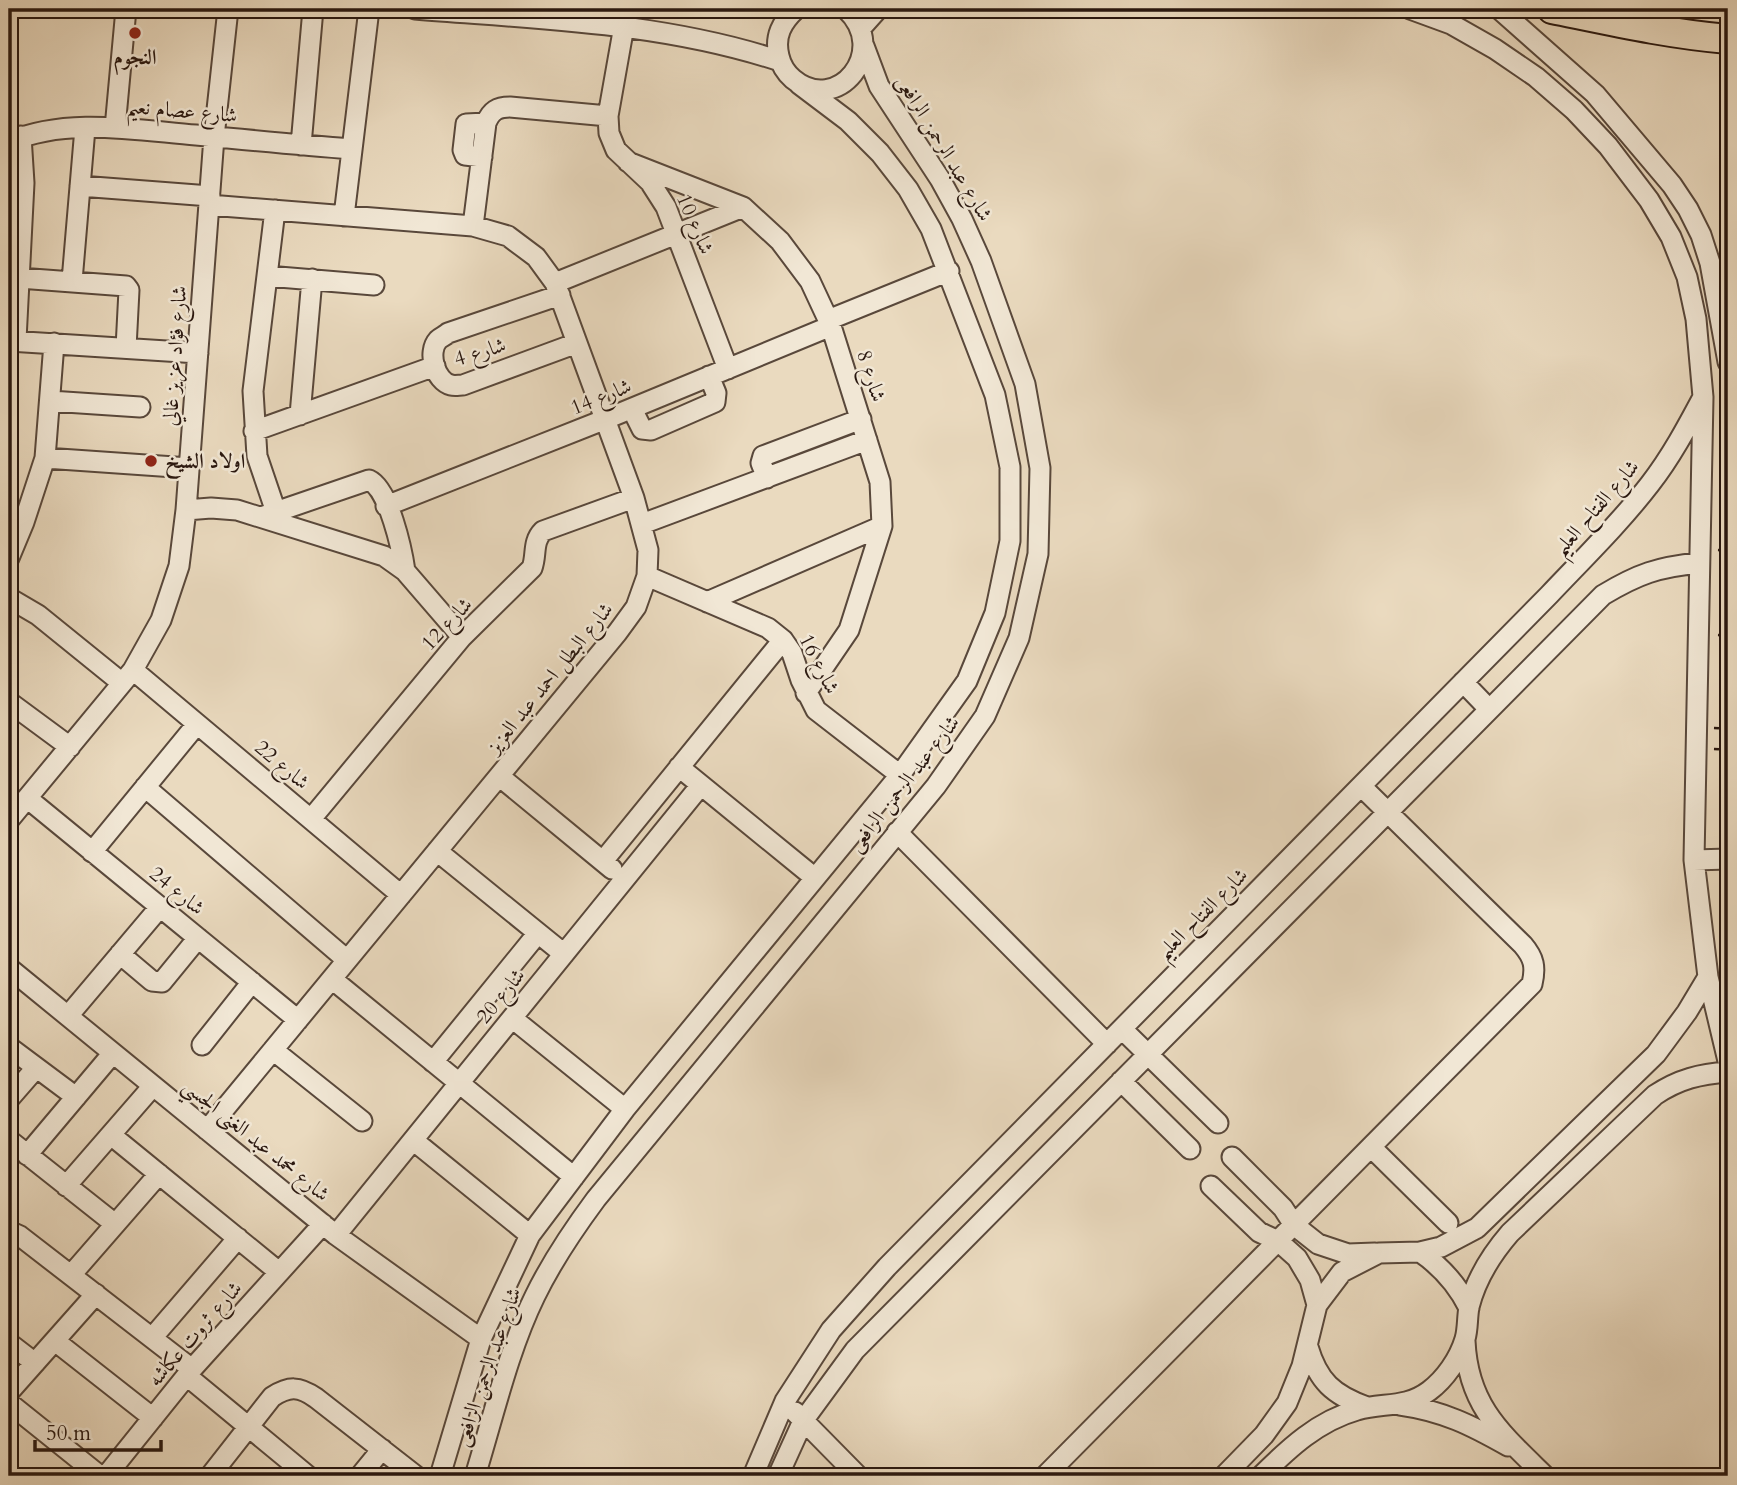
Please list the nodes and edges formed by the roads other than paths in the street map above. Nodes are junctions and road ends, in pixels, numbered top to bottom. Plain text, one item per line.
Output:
1 (126, 9) edge
2 (228, 9) edge
3 (313, 9) edge
4 (369, 9) edge
5 (415, 9) edge
6 (796, 9) edge
7 (846, 9) edge
8 (878, 9) edge
9 (1410, 9) edge
10 (1499, 9) edge
11 (1552, 9) edge
12 (626, 17) edge
13 (863, 37) junction
14 (1728, 39) edge
15 (780, 61) junction
16 (799, 83) junction
17 (608, 116) junction
18 (85, 128) junction
19 (115, 128) junction
20 (214, 137) junction
21 (15, 139) edge
22 (301, 145) junction
23 (352, 149) junction
24 (628, 162) junction
25 (80, 186) junction
26 (209, 200) junction
27 (16, 206) edge
28 (743, 207) junction
29 (275, 210) junction
30 (344, 216) junction
31 (473, 226) junction
32 (677, 234) junction
33 (949, 271) junction
34 (267, 275) junction
35 (19, 278) junction
36 (312, 279) junction
37 (72, 281) junction
38 (374, 285) dead end
39 (557, 289) junction
40 (829, 323) junction
41 (12, 341) edge
42 (54, 343) junction
43 (578, 343) junction
44 (126, 348) junction
45 (198, 353) junction
46 (1728, 362) edge
47 (435, 366) junction
48 (727, 369) junction
49 (709, 376) junction
50 (1703, 397) junction
51 (50, 401) junction
52 (140, 407) dead end
53 (632, 409) junction
54 (300, 415) junction
55 (606, 419) junction
56 (860, 419) junction
57 (254, 431) junction
58 (867, 440) junction
59 (45, 458) junction
60 (189, 468) junction
61 (767, 478) junction
62 (634, 498) junction
63 (386, 506) junction
64 (186, 510) junction
65 (269, 514) junction
66 (16, 518) edge
67 (642, 524) junction
68 (882, 526) junction
69 (9, 558) edge
70 (1699, 562) junction
71 (405, 571) junction
72 (647, 576) junction
73 (9, 598) edge
74 (707, 602) junction
75 (462, 637) junction
76 (783, 640) junction
77 (128, 677) junction
78 (1463, 682) junction
79 (806, 693) junction
80 (9, 702) edge
81 (1489, 709) junction
82 (197, 724) junction
83 (69, 747) junction
84 (679, 767) junction
85 (900, 775) junction
86 (499, 776) junction
87 (701, 785) junction
88 (1361, 786) junction
89 (145, 787) junction
90 (15, 808) edge
91 (1388, 812) junction
92 (311, 819) junction
93 (897, 832) junction
94 (438, 851) junction
95 (92, 852) junction
96 (1728, 859) edge
97 (1694, 860) junction
98 (603, 862) junction
99 (815, 878) junction
100 (625, 880) junction
101 (401, 895) junction
102 (160, 907) junction
103 (538, 933) junction
104 (198, 938) junction
105 (120, 954) junction
106 (564, 954) junction
107 (347, 960) junction
108 (9, 968) edge
109 (1707, 977) junction
110 (332, 979) junction
111 (252, 982) junction
112 (68, 1016) junction
113 (512, 1018) junction
114 (298, 1020) junction
115 (1122, 1029) junction
116 (1107, 1044) junction
117 (202, 1045) dead end
118 (9, 1047) edge
119 (273, 1050) junction
120 (113, 1053) junction
121 (1148, 1054) junction
122 (1728, 1061) edge
123 (433, 1062) junction
124 (36, 1068) junction
125 (1728, 1072) edge
126 (1121, 1081) junction
127 (459, 1083) junction
128 (153, 1086) junction
129 (76, 1097) junction
130 (9, 1099) edge
131 (625, 1109) junction
132 (362, 1122) dead end
133 (1218, 1123) dead end
134 (207, 1130) junction
135 (111, 1135) junction
136 (9, 1140) edge
137 (413, 1140) junction
138 (1371, 1147) junction
139 (1190, 1149) dead end
140 (27, 1154) junction
141 (1232, 1157) dead end
142 (580, 1169) junction
143 (159, 1174) junction
144 (611, 1180) junction
145 (66, 1186) junction
146 (1212, 1186) dead end
147 (1448, 1223) dead end
148 (115, 1224) junction
149 (1294, 1225) junction
150 (329, 1229) junction
151 (9, 1231) edge
152 (530, 1235) junction
153 (238, 1238) junction
154 (1278, 1241) junction
155 (1420, 1252) junction
156 (1379, 1253) junction
157 (279, 1272) junction
158 (71, 1275) junction
159 (96, 1294) junction
160 (1317, 1305) junction
161 (1469, 1308) junction
162 (152, 1338) junction
163 (481, 1339) junction
164 (1465, 1340) junction
165 (55, 1341) junction
166 (9, 1343) edge
167 (1307, 1346) junction
168 (34, 1363) junction
169 (190, 1372) junction
170 (9, 1392) edge
171 (785, 1401) junction
172 (9, 1403) edge
173 (1399, 1405) junction
174 (1367, 1407) junction
175 (153, 1418) junction
176 (803, 1421) junction
177 (249, 1427) junction
178 (382, 1449) junction
179 (1522, 1453) junction
180 (100, 1476) edge
181 (106, 1476) edge
182 (210, 1476) edge
183 (308, 1476) edge
184 (360, 1476) edge
185 (416, 1476) edge
186 (440, 1476) edge
187 (475, 1476) edge
188 (753, 1476) edge
189 (778, 1476) edge
190 (859, 1476) edge
191 (1045, 1476) edge
192 (1224, 1476) edge
193 (1261, 1476) edge
194 (1545, 1476) edge

1 - 19 street
2 - 20 street, شارع فؤاد عزيز غالي
3 - 22 street
4 - 23 street
5 - 12 street
6 - 15 street
7 - 13 street, شارع عبد الرحمن الرافعى
8 - 13 street
9 - 50 street
10 - 46 street
11 - 14 highway
12 - 15 street
12 - 17 street, شارع 10
13 - 16 street
13 - 93 street, شارع عبد الرحمن الرافعى
15 - 16 street, شارع عبد الرحمن الرافعى
16 - 33 street, شارع عبد الرحمن الرافعى
17 - 24 street, شارع 10
17 - 31 street
18 - 19 street, شارع عصام نعيم
18 - 21 street, شارع عصام نعيم
18 - 25 street
19 - 20 street, شارع عصام نعيم
20 - 22 street, شارع عصام نعيم
20 - 26 street, شارع فؤاد عزيز غالي
21 - 27 street
22 - 23 street, شارع عصام نعيم
23 - 30 street
24 - 28 street, شارع 8
24 - 32 street, شارع 10
25 - 26 street, شارع البطل احمد عبد العزيز
25 - 37 street
26 - 29 street, شارع البطل احمد عبد العزيز
26 - 45 street, شارع فؤاد عزيز غالي
27 - 35 street
28 - 32 street, شارع 4
28 - 40 street, شارع 8
29 - 30 street, شارع البطل احمد عبد العزيز
29 - 34 street
30 - 31 street, شارع البطل احمد عبد العزيز
31 - 39 street, شارع البطل احمد عبد العزيز
32 - 39 street, شارع 4
32 - 48 street, شارع 10
33 - 40 street, شارع 14
33 - 85 street, شارع عبد الرحمن الرافعى
34 - 36 street
34 - 57 street
35 - 37 street
35 - 41 street
36 - 38 street
36 - 54 street
37 - 44 street
39 - 43 street, شارع البطل احمد عبد العزيز
39 - 47 street, شارع 4
40 - 48 street, شارع 14
40 - 56 street, شارع 8
41 - 42 street
42 - 44 street
42 - 51 street
43 - 47 street, شارع 4
43 - 55 street, شارع البطل احمد عبد العزيز
44 - 45 street
45 - 60 street, شارع فؤاد عزيز غالي
47 - 54 street
48 - 49 street, شارع 14
49 - 53 street, شارع 14
49 - 53 street
50 - 70 street
50 - 78 street, شارع الفتاح العليم
51 - 52 street
51 - 59 street
53 - 55 street, شارع 14
54 - 57 street
55 - 62 street, شارع البطل احمد عبد العزيز
55 - 63 street, شارع 14
56 - 58 street, شارع 8
56 - 61 street
57 - 65 street
58 - 61 street
58 - 68 street, شارع 8
59 - 60 street
59 - 66 street
60 - 64 street, شارع فؤاد عزيز غالي
61 - 67 street
62 - 67 street, شارع البطل احمد عبد العزيز
62 - 75 street, شارع 12
63 - 65 street
63 - 71 street
64 - 65 street
64 - 77 street, شارع فؤاد عزيز غالي
65 - 71 street
66 - 69 street
67 - 72 street, شارع البطل احمد عبد العزيز
68 - 74 street
68 - 79 street, شارع 8
70 - 81 street
70 - 97 street
71 - 75 street
72 - 74 street, شارع 16
72 - 86 street, شارع البطل احمد عبد العزيز
73 - 77 street, شارع 22
74 - 76 street, شارع 16
75 - 92 street, شارع 12
76 - 79 street, شارع 16
76 - 84 street
77 - 82 street, شارع 22
77 - 83 street, شارع فؤاد عزيز غالي
78 - 81 street
78 - 88 street, شارع الفتاح العليم
79 - 85 street, شارع 16
80 - 83 street
81 - 91 street
82 - 89 street
82 - 92 street, شارع 22
83 - 90 street, شارع فؤاد عزيز غالي
84 - 87 street
84 - 98 street
85 - 99 street, شارع عبد الرحمن الرافعى
86 - 94 street, شارع البطل احمد عبد العزيز
86 - 98 street
87 - 99 street
87 - 100 street, شارع 20
88 - 91 street
88 - 115 street, شارع الفتاح العليم
89 - 95 street
89 - 107 street
90 - 95 street, شارع 24
91 - 121 street
91 - 138 street
92 - 101 street, شارع 22
93 - 116 street
93 - 144 street, شارع عبد الرحمن الرافعى
94 - 101 street, شارع البطل احمد عبد العزيز
94 - 103 street
95 - 102 street, شارع 24
96 - 97 street
97 - 109 street
98 - 100 street
99 - 131 street, شارع عبد الرحمن الرافعى
100 - 106 street, شارع 20
101 - 107 street, شارع البطل احمد عبد العزيز
102 - 104 street, شارع 24
102 - 105 street
103 - 106 street
103 - 123 street
104 - 105 street
104 - 111 street, شارع 24
105 - 112 street
106 - 113 street, شارع 20
107 - 110 street, شارع البطل احمد عبد العزيز
108 - 112 street, شارع محمد عبد الغنى الجسي
109 - 122 street
109 - 155 street
110 - 114 street, شارع البطل احمد عبد العزيز
110 - 123 street
111 - 114 street, شارع 24
111 - 117 street
112 - 120 street, شارع محمد عبد الغنى الجسي
113 - 127 street, شارع 20
113 - 131 street
114 - 119 street, شارع البطل احمد عبد العزيز
115 - 116 street, شارع الفتاح العليم
115 - 121 street
116 - 171 street, شارع الفتاح العليم
118 - 124 street
119 - 132 street
119 - 134 street, شارع البطل احمد عبد العزيز
120 - 128 street, شارع محمد عبد الغنى الجسي
120 - 129 street
121 - 126 street
121 - 133 street
123 - 127 street
124 - 129 street
124 - 130 street
125 - 161 street
126 - 139 street
126 - 176 street
127 - 137 street, شارع 20
127 - 142 street
128 - 134 street, شارع محمد عبد الغنى الجسي
128 - 135 street
129 - 140 street
131 - 142 street, شارع عبد الرحمن الرافعى
134 - 150 street, شارع محمد عبد الغنى الجسي
135 - 143 street
135 - 145 street
136 - 140 street
137 - 150 street, شارع 20
137 - 152 street
138 - 147 street
138 - 149 street
140 - 145 street
141 - 149 street
142 - 144 street
142 - 152 street, شارع عبد الرحمن الرافعى
143 - 148 street
143 - 153 street
144 - 187 street, شارع عبد الرحمن الرافعى
145 - 148 street
146 - 154 street
148 - 158 street
149 - 154 street
149 - 156 street
150 - 157 street, شارع ثروت عكاشه
150 - 163 street, شارع محمد عبد الغنى الجسي
151 - 158 street
152 - 163 street, شارع عبد الرحمن الرافعى
153 - 157 street
153 - 162 street
154 - 160 street
154 - 191 street
155 - 156 street
155 - 161 street
156 - 160 street
157 - 169 street, شارع ثروت عكاشه
158 - 159 street
159 - 162 street
159 - 165 street
160 - 167 street
161 - 164 street
162 - 169 street
163 - 186 street, شارع عبد الرحمن الرافعى
164 - 173 street
164 - 179 street
165 - 168 street
165 - 175 street
166 - 168 street
167 - 174 street
167 - 192 street
168 - 170 street
169 - 175 street, شارع ثروت عكاشه
169 - 177 street
171 - 176 street
171 - 188 street, شارع الفتاح العليم
172 - 180 street
173 - 174 street
173 - 179 street
174 - 193 street
175 - 181 street, شارع ثروت عكاشه
176 - 189 street
176 - 190 street
177 - 178 street
177 - 182 street
177 - 183 street
178 - 184 street
178 - 185 street
179 - 194 street

